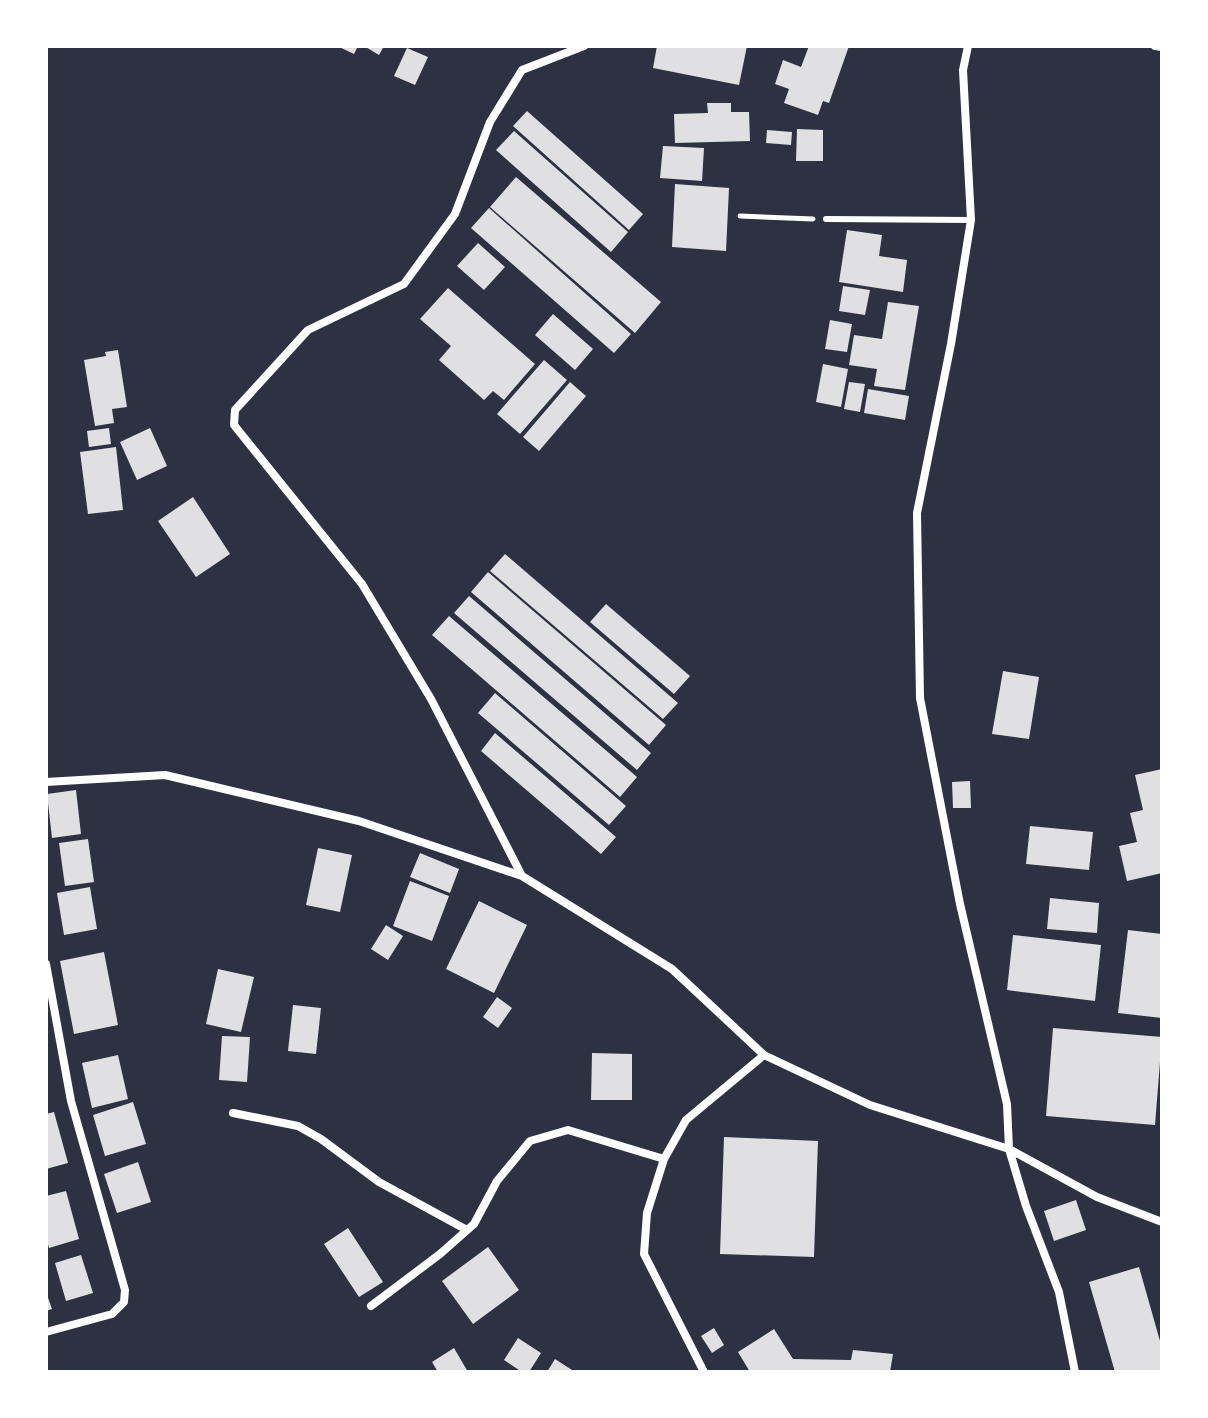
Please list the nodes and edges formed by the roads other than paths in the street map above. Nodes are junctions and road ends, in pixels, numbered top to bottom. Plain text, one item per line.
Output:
1 (584, 46) edge
2 (968, 46) edge
3 (1155, 46) edge
4 (1162, 47) edge
5 (826, 219) road end
6 (971, 220) junction
7 (46, 782) edge
8 (522, 876) junction
9 (46, 964) edge
10 (764, 1055) junction
11 (233, 1113) dead end
12 (1009, 1149) junction
13 (664, 1159) junction
14 (1162, 1222) edge
15 (467, 1230) junction
16 (371, 1306) dead end
17 (46, 1332) edge
18 (704, 1372) edge
19 (1075, 1372) edge

1 - 8 street
2 - 6 street
3 - 4 street
5 - 6 lane
6 - 12 street
7 - 8 street
8 - 10 street
9 - 17 street
10 - 12 street
10 - 13 street
11 - 15 street
12 - 14 street
12 - 19 street
13 - 15 street
13 - 18 street
15 - 16 street

